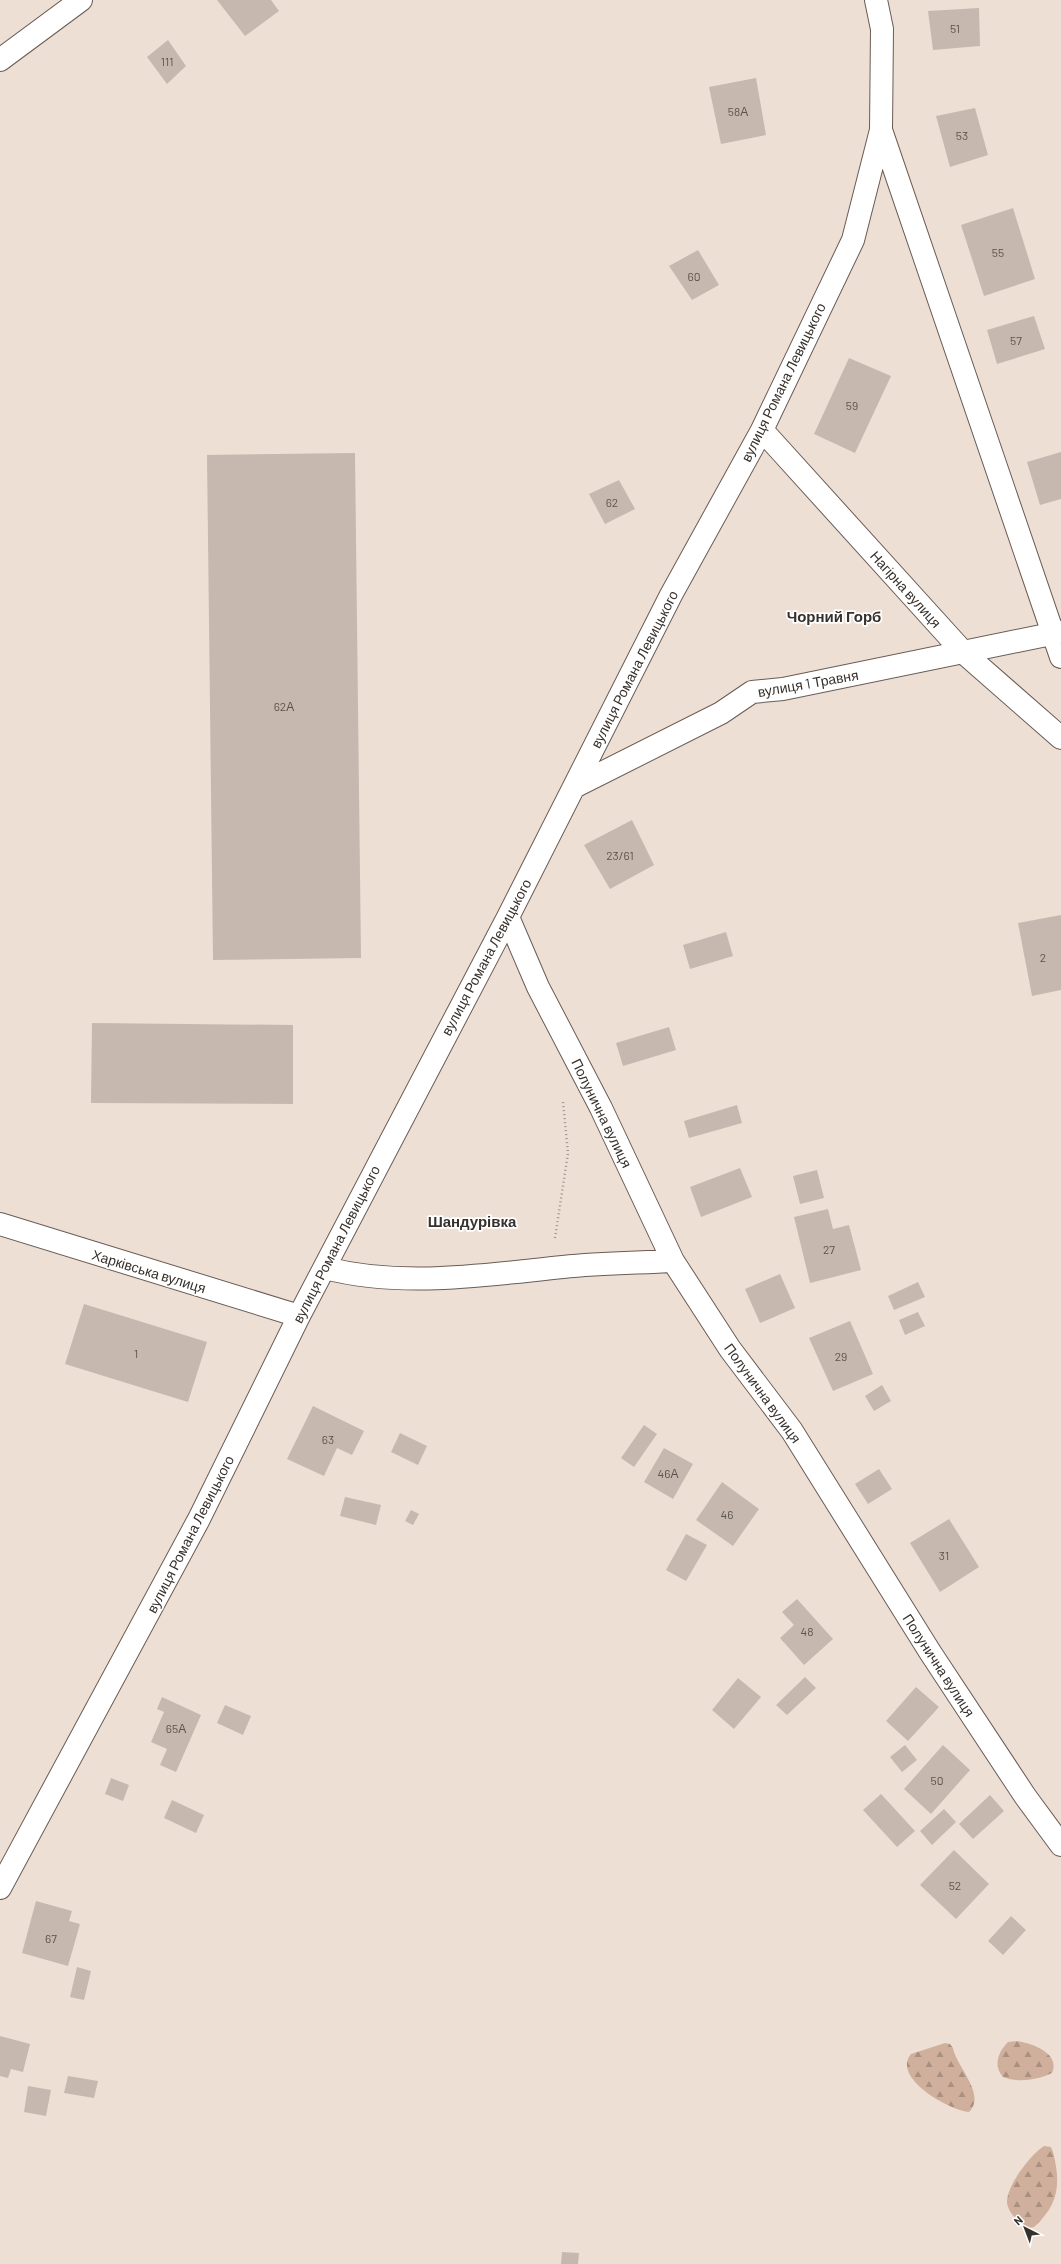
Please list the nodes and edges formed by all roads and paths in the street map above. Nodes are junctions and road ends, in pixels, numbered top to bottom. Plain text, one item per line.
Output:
1 (876, 0) edge
2 (71, 3) edge
3 (0, 60) edge
4 (881, 130) junction
5 (762, 430) junction
6 (1057, 633) edge
7 (964, 653) junction
8 (1061, 657) edge
9 (1061, 738) edge
10 (574, 787) junction
11 (508, 917) junction
12 (562, 1098) dead end
13 (0, 1224) edge
14 (673, 1261) junction
15 (324, 1268) junction
16 (550, 1268) junction
17 (299, 1316) junction
18 (1061, 1845) edge
19 (0, 1888) edge

1 - 4 street, вулиця Романа Левицького
2 - 3 street
4 - 5 street, вулиця Романа Левицького
4 - 6 street
5 - 7 street, Нагірна вулиця
5 - 10 street, вулиця Романа Левицького
6 - 7 street, вулиця 1 Травня
6 - 8 street
7 - 9 street, Нагірна вулиця
7 - 10 street, вулиця 1 Травня
10 - 11 street, вулиця Романа Левицького
11 - 14 street, Полунична вулиця
11 - 15 street, вулиця Романа Левицького
12 - 16 path
13 - 17 street, Харківська вулиця
14 - 16 street
14 - 18 street, Полунична вулиця
15 - 16 street
15 - 17 street, вулиця Романа Левицького
17 - 19 street, вулиця Романа Левицького

